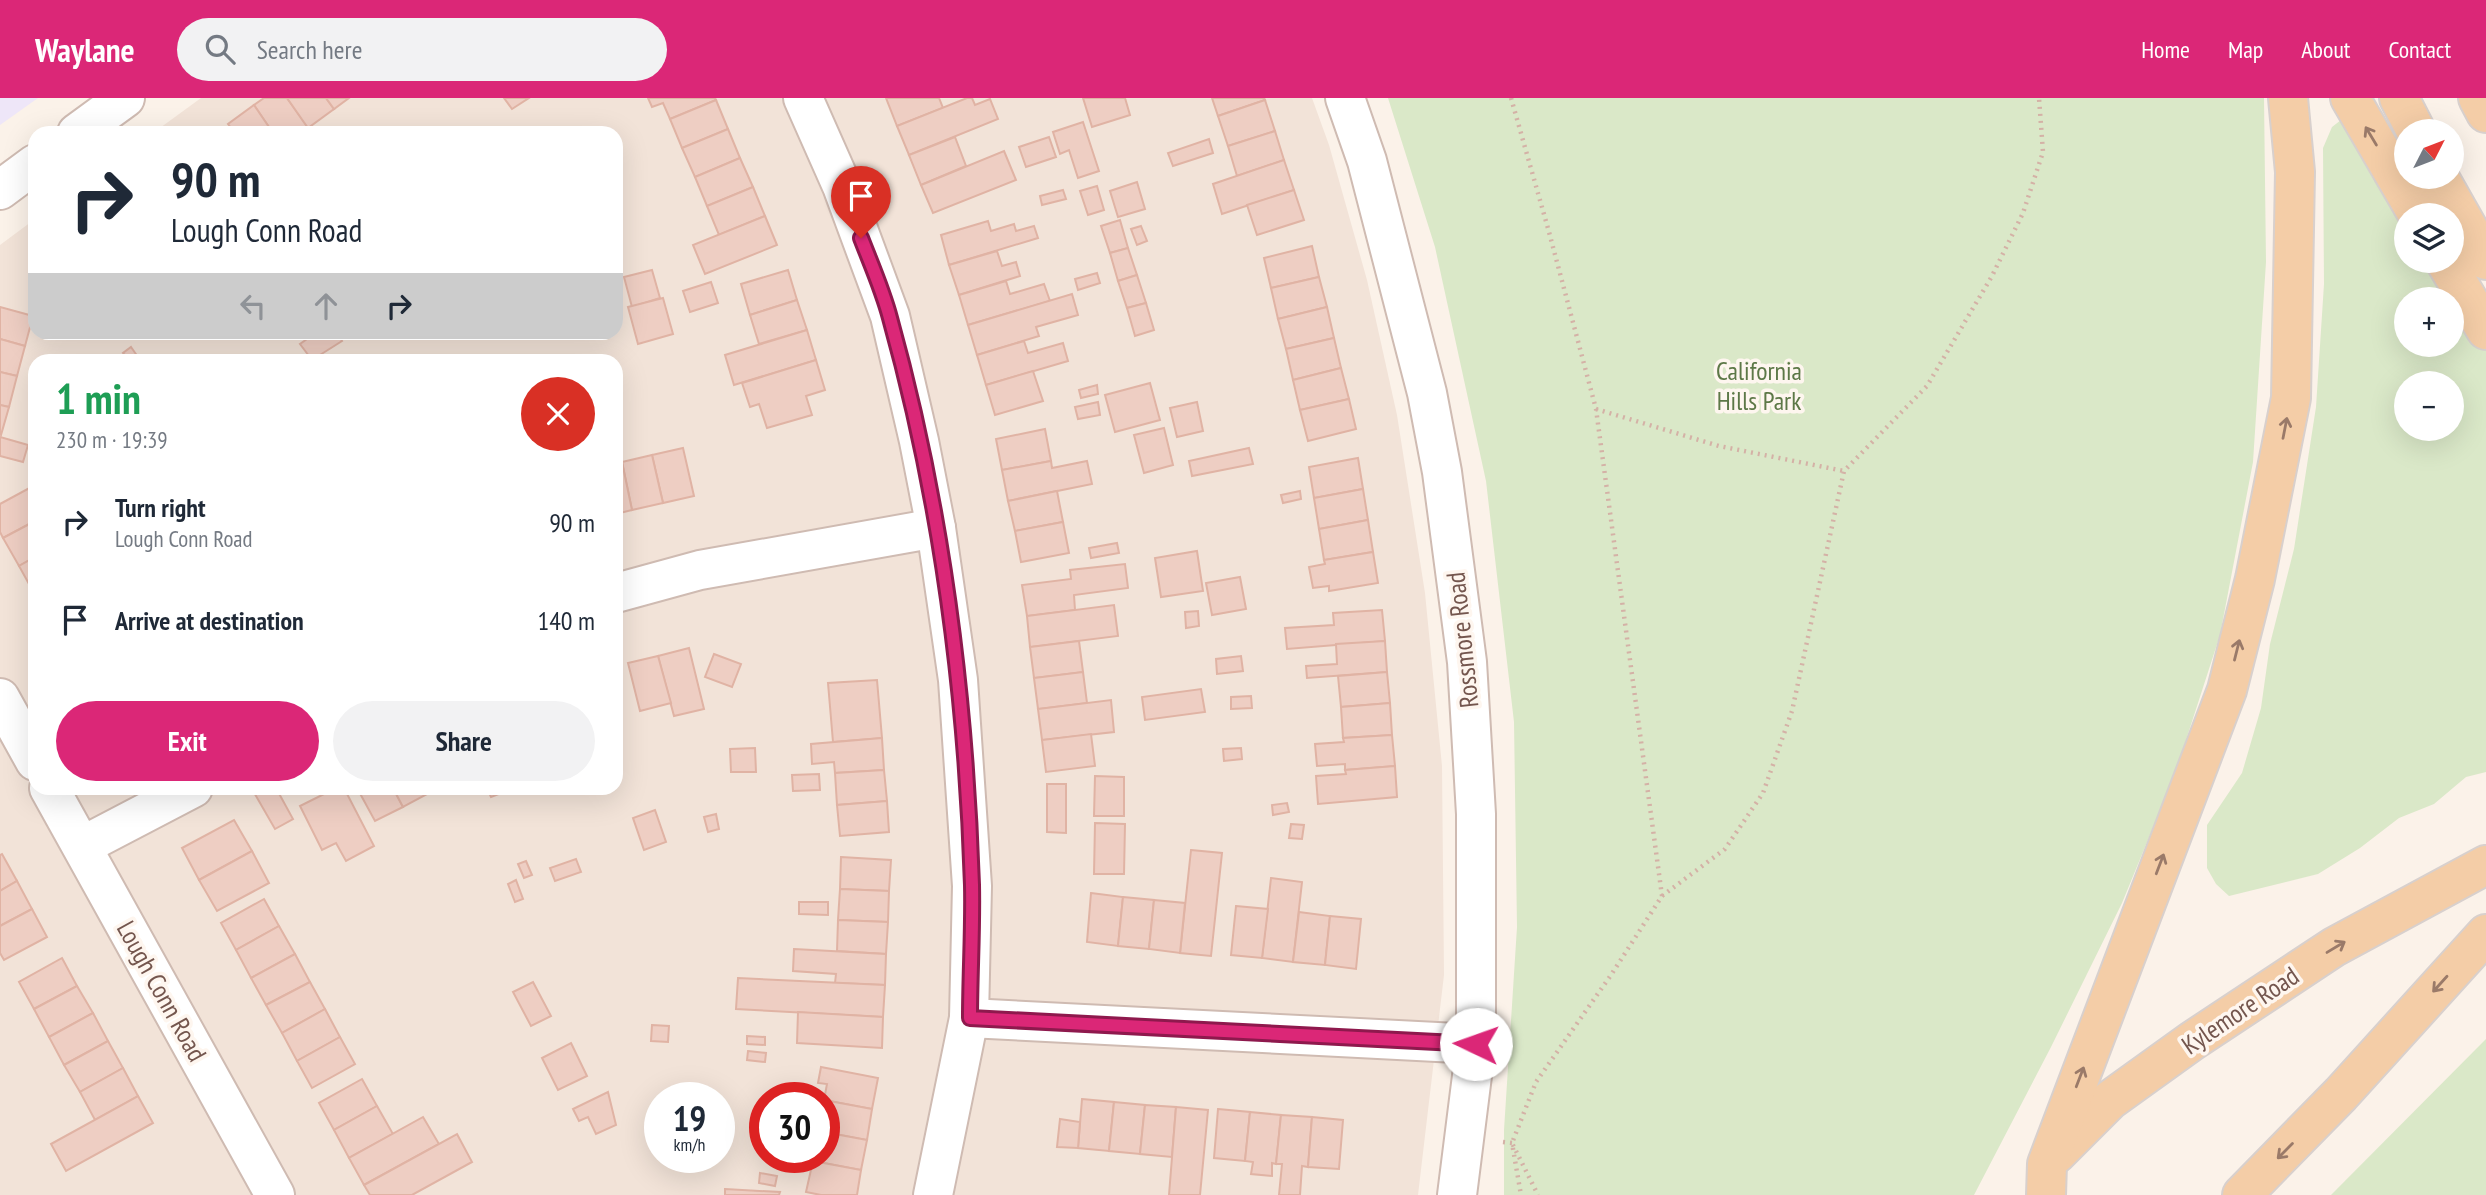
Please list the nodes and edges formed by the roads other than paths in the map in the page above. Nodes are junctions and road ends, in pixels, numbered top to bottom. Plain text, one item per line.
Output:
1 (125, 98) edge
2 (803, 98) edge
3 (1345, 98) edge
4 (2288, 98) edge
5 (2350, 98) edge
6 (2399, 98) edge
7 (2478, 98) edge
8 (2486, 113) edge
9 (2410, 119) edge
10 (87, 126) edge
11 (28, 169) edge
12 (2446, 189) edge
13 (0, 190) edge
14 (2411, 203) edge
15 (2486, 260) edge
16 (2452, 273) edge
17 (2486, 330) edge
18 (936, 528) junction
19 (623, 591) edge
20 (0, 698) edge
21 (28, 748) edge
22 (53, 795) edge
23 (180, 795) edge
24 (82, 846) junction
25 (2486, 865) edge
26 (2486, 933) edge
27 (970, 1018) junction
28 (1476, 1044) junction
29 (2046, 1179) edge
30 (275, 1195) edge
31 (933, 1195) edge
32 (1457, 1195) edge
33 (2026, 1195) edge
34 (2242, 1195) edge

1 - 10 street
2 - 18 street
3 - 28 street, Rossmore Road
29 -> 4 main road
14 -> 5 main road
6 - 9 main road
7 - 8 main road
11 - 13 street
12 - 15 main road
16 - 17 main road
18 - 19 street
18 - 27 street
20 - 21 street
22 - 24 street, Lough Conn Road
23 - 24 street
24 - 30 street, Lough Conn Road
29 -> 25 main road, Kylemore Road
26 -> 34 main road
27 - 28 street
27 - 31 street
28 - 32 street, Rossmore Road
29 - 33 main road, Kylemore Road

